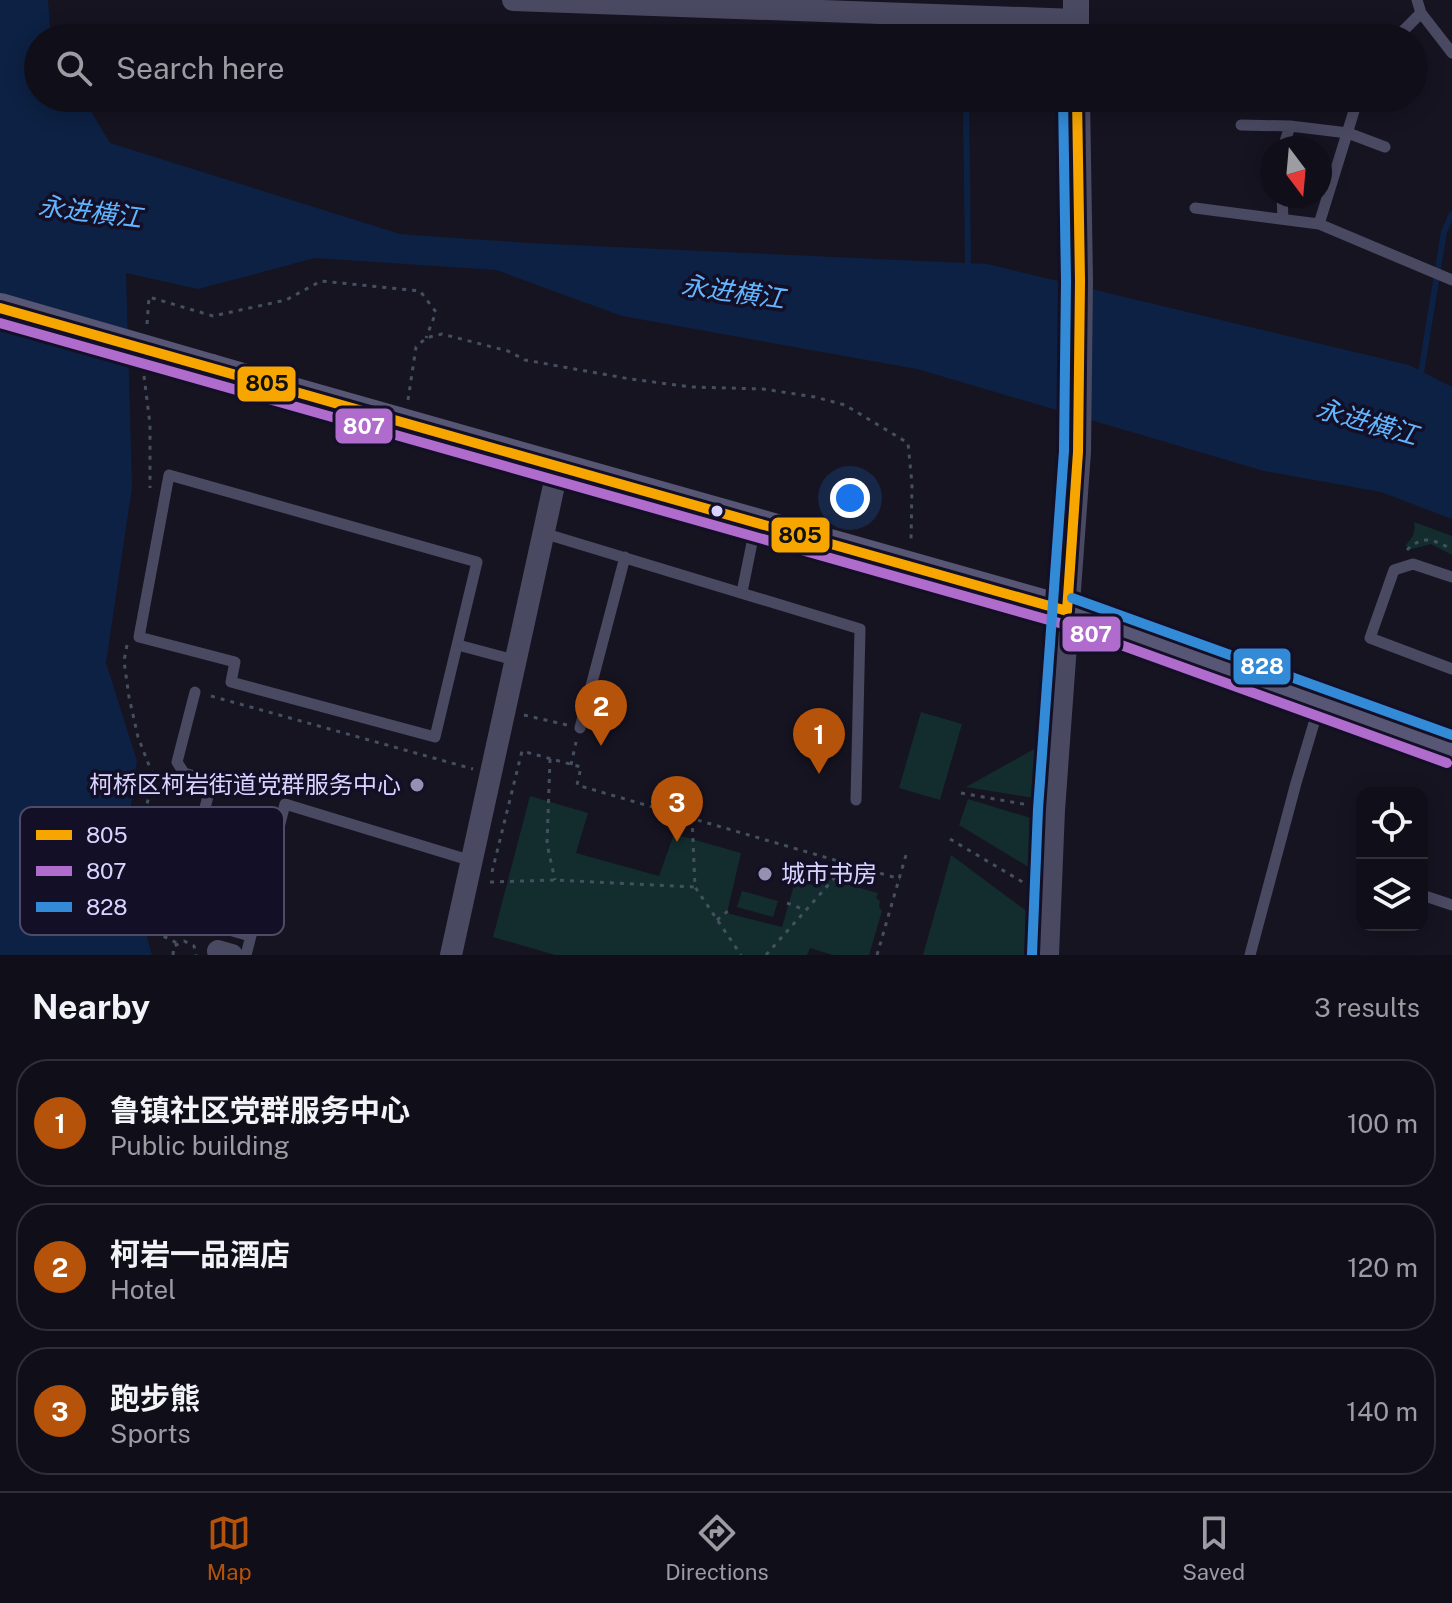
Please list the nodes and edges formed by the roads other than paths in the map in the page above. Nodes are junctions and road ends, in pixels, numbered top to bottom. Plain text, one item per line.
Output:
1 (513, 0) edge
2 (1417, 0) edge
3 (720, 4) edge
4 (1421, 13) junction
5 (1076, 19) edge
6 (1410, 24) edge
7 (1452, 53) edge
8 (1077, 112) edge
9 (1354, 112) edge
10 (1241, 125) dead end
11 (1290, 126) junction
12 (1348, 133) junction
13 (1287, 136) edge
14 (1385, 147) dead end
15 (1195, 208) dead end
16 (1283, 208) edge
17 (1283, 219) junction
18 (1319, 224) junction
19 (1452, 280) edge
20 (0, 308) edge
21 (558, 467) junction
22 (756, 522) junction
23 (543, 533) junction
24 (625, 557) junction
25 (1452, 577) edge
26 (742, 592) junction
27 (1067, 611) junction
28 (458, 645) junction
29 (514, 660) junction
30 (1452, 669) edge
31 (195, 692) road end
32 (1320, 703) junction
33 (580, 728) road end
34 (1452, 750) edge
35 (856, 800) dead end
36 (205, 807) edge
37 (284, 808) edge
38 (472, 861) junction
39 (1428, 897) edge
40 (1452, 905) edge
41 (247, 935) edge
42 (250, 936) joint
43 (246, 955) edge
44 (451, 955) edge
45 (1046, 955) edge
46 (1250, 955) edge

1 - 3 street
2 - 4 lane
3 - 5 street
4 - 6 lane
4 - 7 lane
8 - 27 street
9 - 12 lane
10 - 11 lane
11 - 12 lane
11 - 13 lane
12 - 14 lane
12 - 18 lane
15 - 17 lane
16 - 17 lane
17 - 18 lane
18 - 19 lane
20 - 21 main road, bridge
21 - 22 main road
21 - 23 street
22 - 26 lane
22 - 27 main road
23 - 24 lane
23 - 29 street
24 - 26 lane
24 - 33 lane
25 - 30 lane
26 - 35 lane
27 - 32 main road
27 - 45 street
28 - 28 lane
28 - 29 lane
29 - 38 street
31 - 36 lane
32 - 34 main road
32 - 46 lane
37 - 38 lane
38 - 44 street
39 - 40 lane
41 - 42 lane
42 - 43 lane

